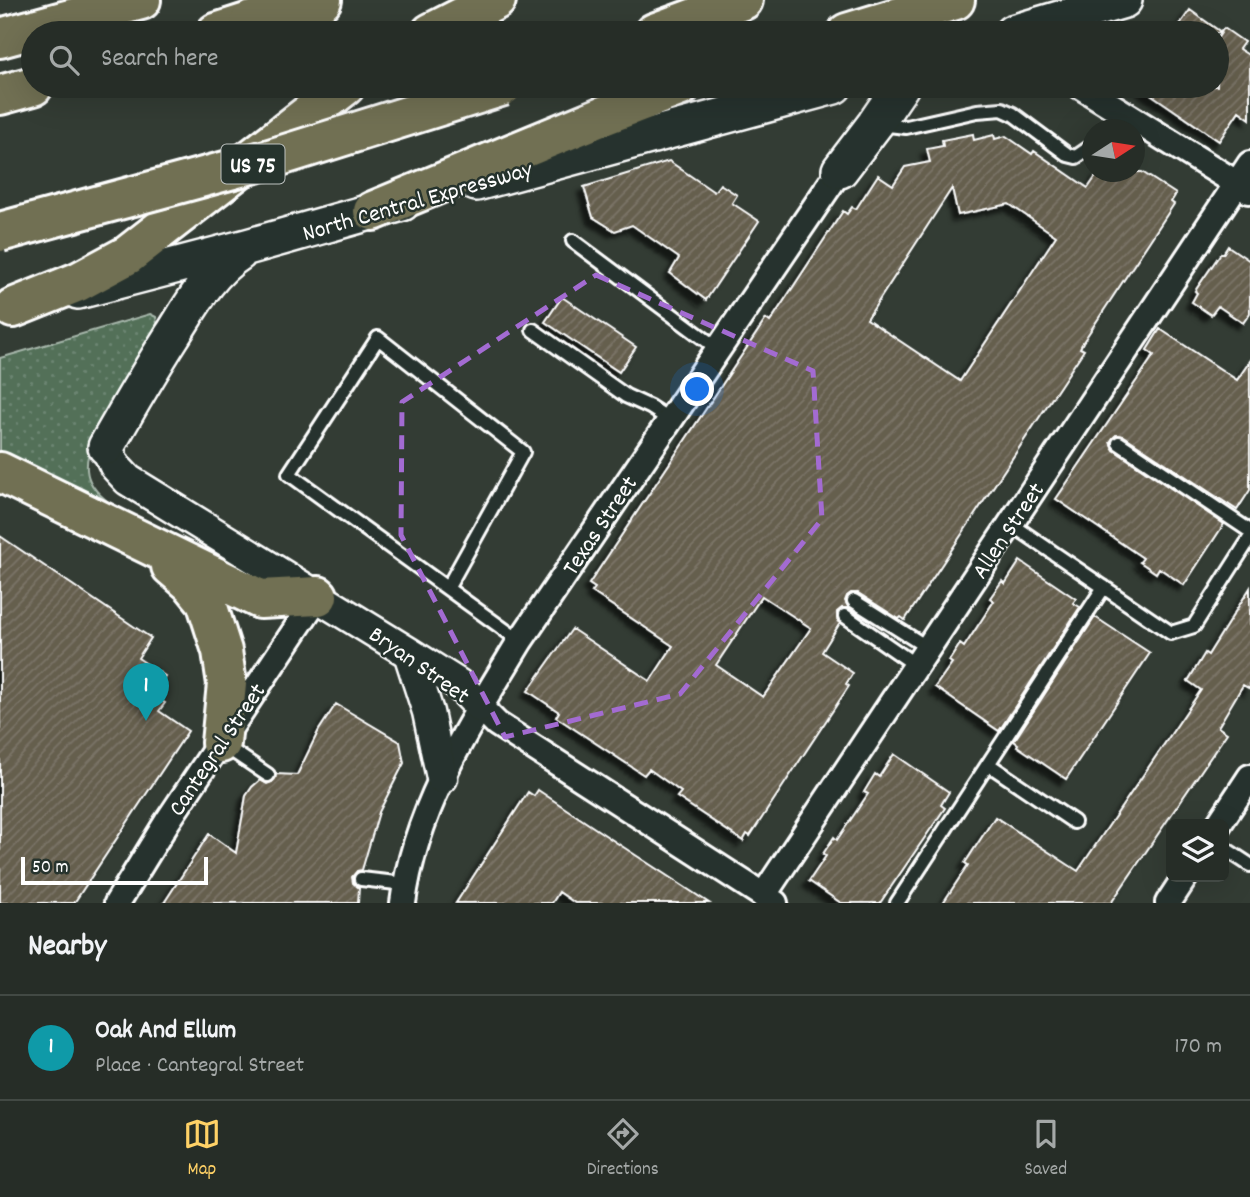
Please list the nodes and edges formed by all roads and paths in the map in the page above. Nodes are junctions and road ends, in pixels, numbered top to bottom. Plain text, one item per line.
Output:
1 (141, 0) edge
2 (322, 0) edge
3 (496, 0) edge
4 (743, 0) edge
5 (764, 0) edge
6 (955, 0) edge
7 (1097, 14) edge
8 (705, 15) junction
9 (246, 19) edge
10 (63, 21) edge
11 (455, 21) edge
12 (688, 21) edge
13 (886, 21) edge
14 (1066, 21) edge
15 (21, 32) edge
16 (0, 38) edge
17 (21, 89) edge
18 (0, 95) edge
19 (330, 98) edge
20 (465, 98) edge
21 (650, 98) edge
22 (790, 98) edge
23 (893, 98) edge
24 (1091, 98) edge
25 (1111, 119) edge
26 (875, 124) junction
27 (1145, 135) edge
28 (1082, 154) edge
29 (840, 170) joint
30 (1246, 179) edge
31 (373, 211) junction
32 (0, 232) edge
33 (573, 241) dead end
34 (247, 247) junction
35 (7, 310) edge
36 (533, 330) dead end
37 (718, 349) junction
38 (670, 420) junction
39 (1119, 443) dead end
40 (106, 447) joint
41 (0, 472) edge
42 (1011, 524) junction
43 (1250, 531) edge
44 (1250, 538) edge
45 (139, 541) junction
46 (448, 587) junction
47 (1104, 587) junction
48 (318, 596) junction
49 (854, 601) dead end
50 (845, 615) dead end
51 (520, 641) junction
52 (409, 653) junction
53 (923, 657) junction
54 (480, 707) junction
55 (221, 743) junction
56 (988, 764) junction
57 (268, 775) dead end
58 (1250, 777) edge
59 (442, 778) junction
60 (1222, 819) edge
61 (1074, 822) dead end
62 (1229, 851) edge
63 (1250, 864) edge
64 (361, 879) dead end
65 (1182, 882) edge
66 (404, 894) edge
67 (769, 899) edge
68 (117, 903) edge
69 (897, 903) edge
70 (1168, 903) edge

1 - 10 main road
2 - 9 main road
3 - 11 main road
4 - 8 main road
5 - 8 main road
6 - 13 main road
7 - 14 main road
8 - 12 main road
15 - 16 main road
17 - 18 main road
19 - 35 main road
20 - 32 main road, US 75, bridge
21 - 31 main road
22 - 31 main road, North Central Expressway
23 - 26 main road
24 - 25 street
26 - 28 lane
26 - 29 main road
27 - 30 street
29 - 37 street, Texas Street
30 - 42 street, Allen Street
31 - 34 main road, North Central Expressway
33 - 37 lane
34 - 35 main road, North Central Expressway
34 - 40 main road
36 - 38 lane
37 - 38 street, Texas Street
38 - 51 street, Texas Street
39 - 43 lane
40 - 48 street, Bryan Street
41 - 45 main road
42 - 47 lane
42 - 53 street, Allen Street
44 - 47 lane
45 - 48 main road
45 - 55 main road
46 - 46 lane
46 - 51 lane
47 - 56 lane
48 - 52 street, Bryan Street
48 - 55 street, Cantegral Street
49 - 53 lane
50 - 53 lane
51 - 54 street, Texas Street
52 - 54 street, Bryan Street
52 - 59 street
53 - 67 street, Allen Street
54 - 59 street, Texas Street
54 - 67 street, Bryan Street
55 - 57 lane
55 - 68 street, Cantegral Street
56 - 61 lane
56 - 69 lane
58 - 60 street
59 - 66 street, Texas Street
62 - 63 lane
64 - 66 lane
65 - 70 street

